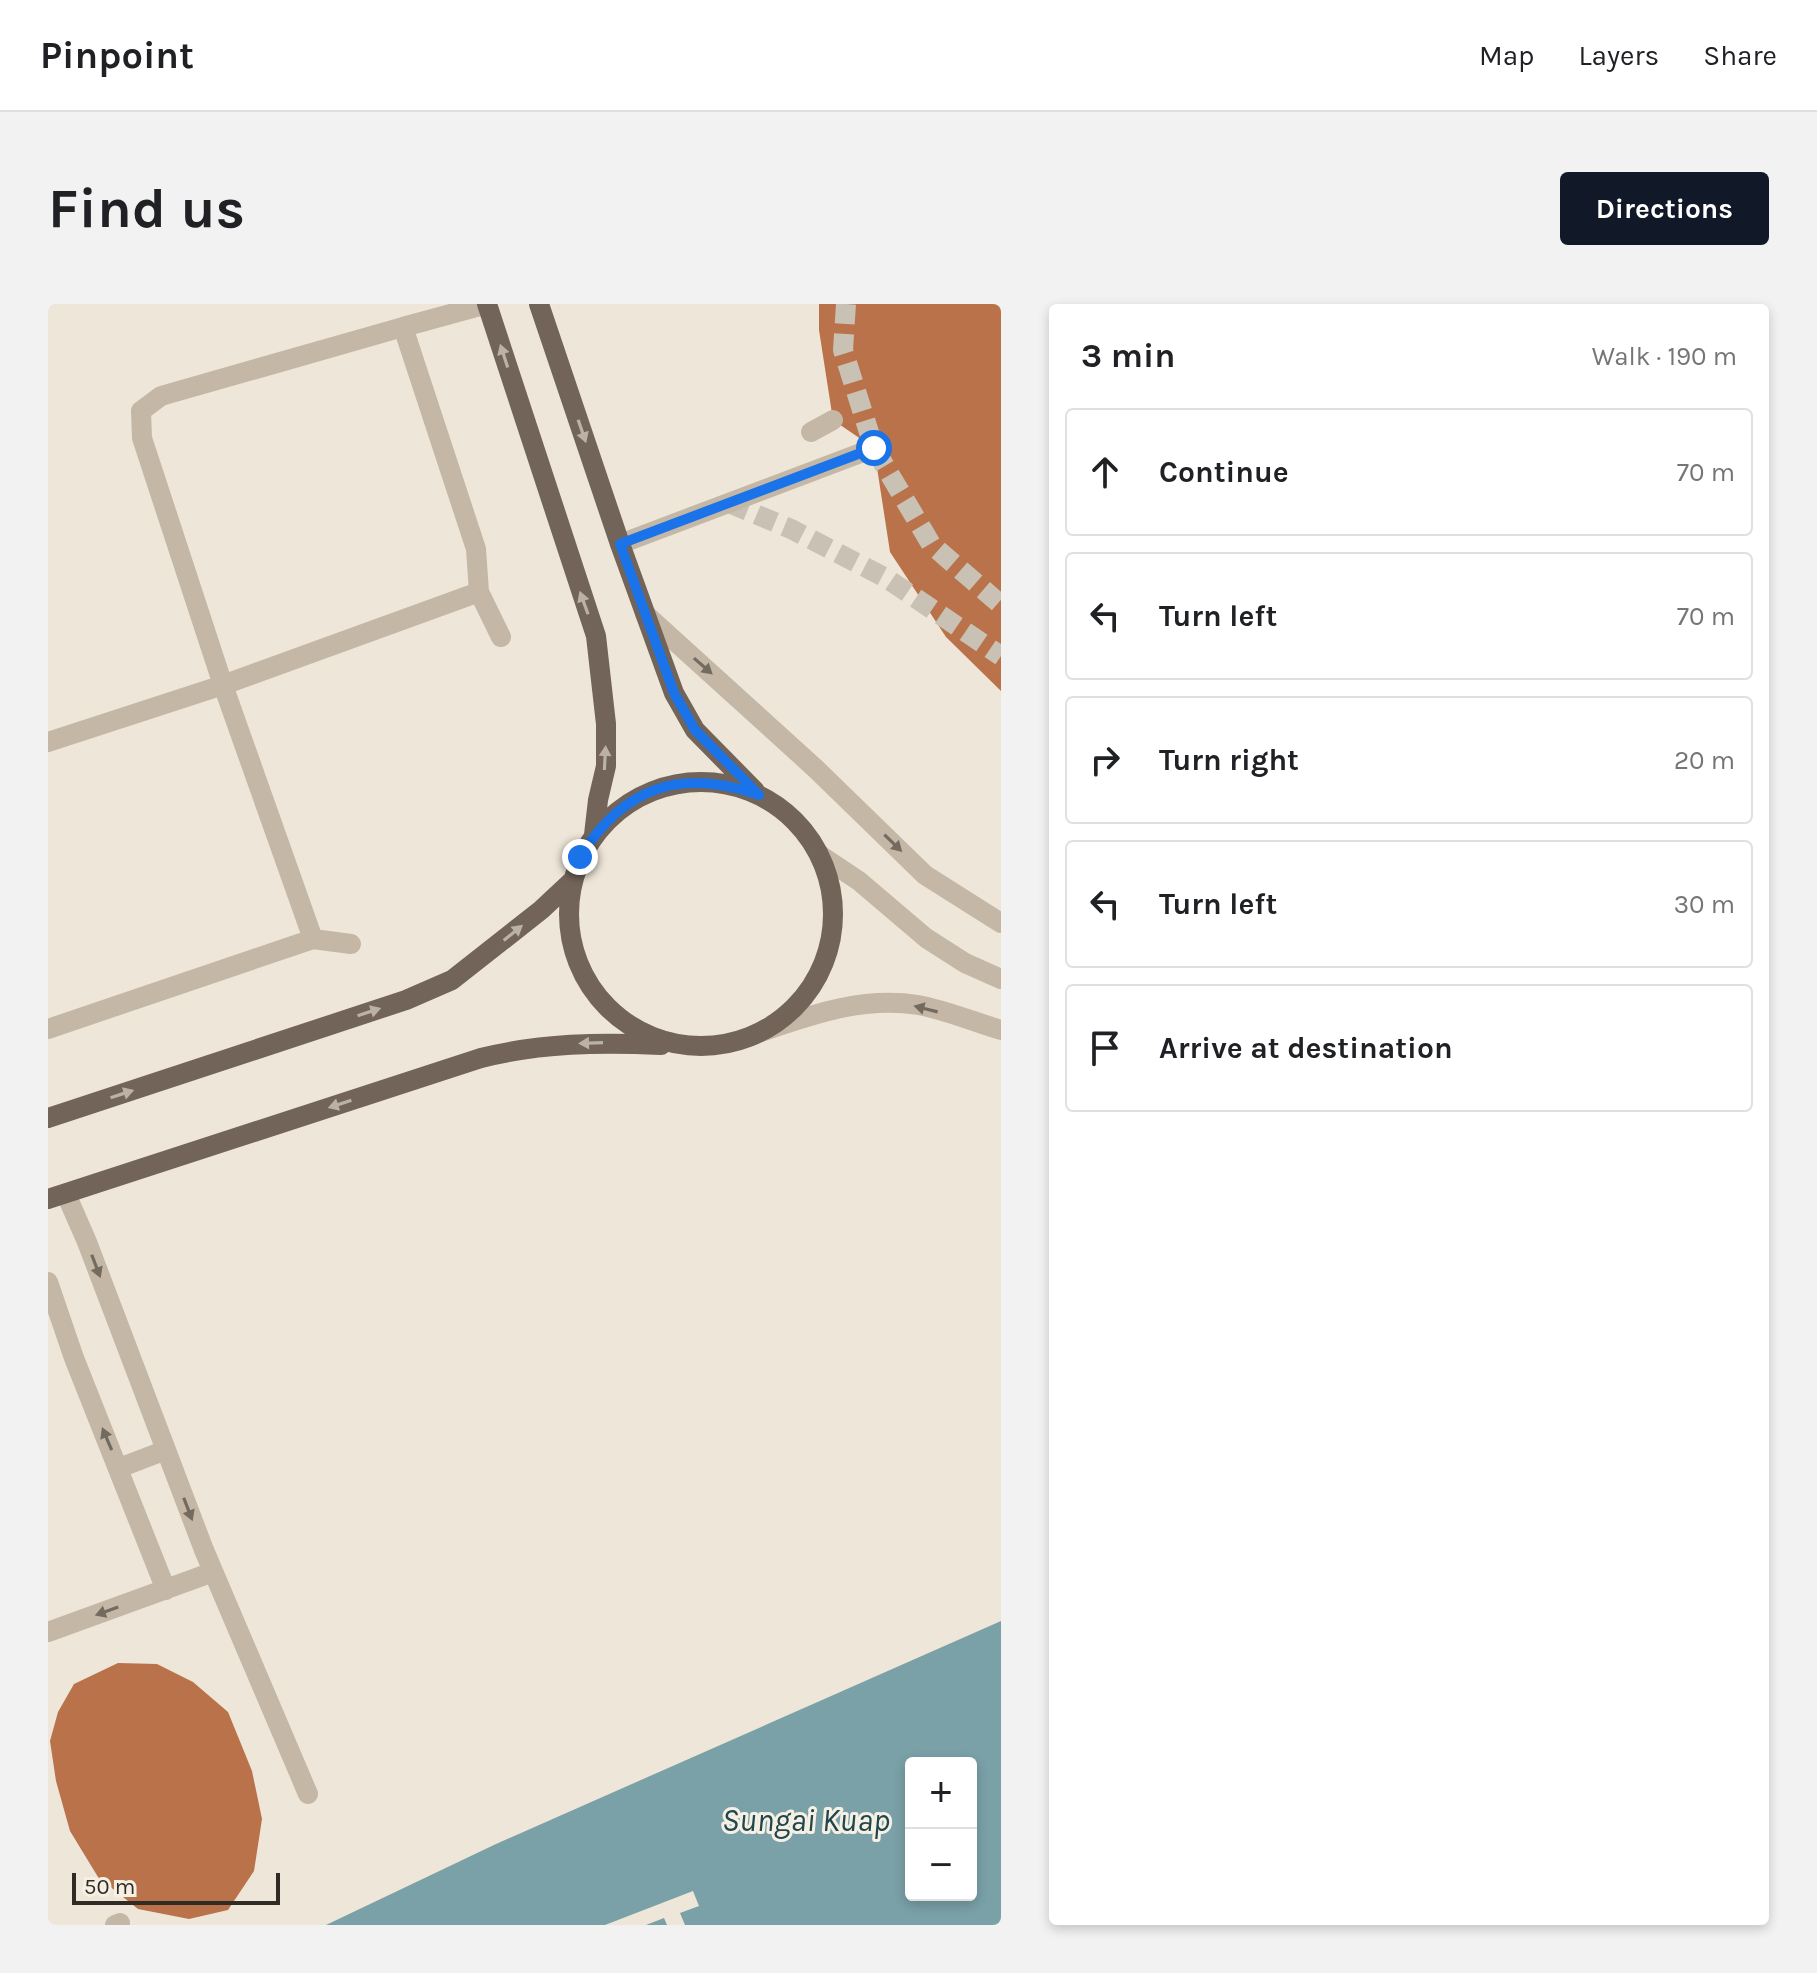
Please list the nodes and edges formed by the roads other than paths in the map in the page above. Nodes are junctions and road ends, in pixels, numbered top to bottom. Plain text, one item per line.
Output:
1 (487, 304) edge
2 (539, 304) edge
3 (403, 327) junction
4 (833, 420) dead end
5 (811, 432) dead end
6 (874, 448) dead end
7 (620, 544) junction
8 (479, 592) junction
9 (645, 614) junction
10 (501, 637) dead end
11 (223, 685) junction
12 (48, 742) edge
13 (759, 795) junction
14 (594, 835) junction
15 (820, 855) junction
16 (571, 882) junction
17 (1001, 923) edge
18 (313, 939) junction
19 (351, 944) dead end
20 (1001, 979) edge
21 (48, 1029) edge
22 (1001, 1030) edge
23 (761, 1032) junction
24 (697, 1046) junction
25 (48, 1118) edge
26 (57, 1197) edge
27 (48, 1282) edge
28 (55, 1326) edge
29 (166, 1450) junction
30 (119, 1468) junction
31 (213, 1572) junction
32 (166, 1590) junction
33 (48, 1632) edge
34 (308, 1794) dead end

1 - 3 street
14 -> 1 main road
2 -> 7 main road
3 - 8 street
3 - 11 street
4 - 5 street
6 - 7 street
7 - 9 main road
8 - 10 street
8 - 11 street
9 - 13 main road
9 -> 17 street
11 - 12 street
11 - 18 street
13 - 14 main road
13 - 15 main road
14 - 16 main road
15 - 20 street
15 - 23 main road
16 - 24 main road
25 -> 16 main road
18 - 19 street
18 - 21 street
22 -> 23 street
23 - 24 main road
24 -> 26 main road
26 -> 29 street
27 - 28 street
30 -> 28 street
29 - 30 street
29 -> 31 street
30 - 32 street
31 - 32 street
31 - 34 street
32 -> 33 street

